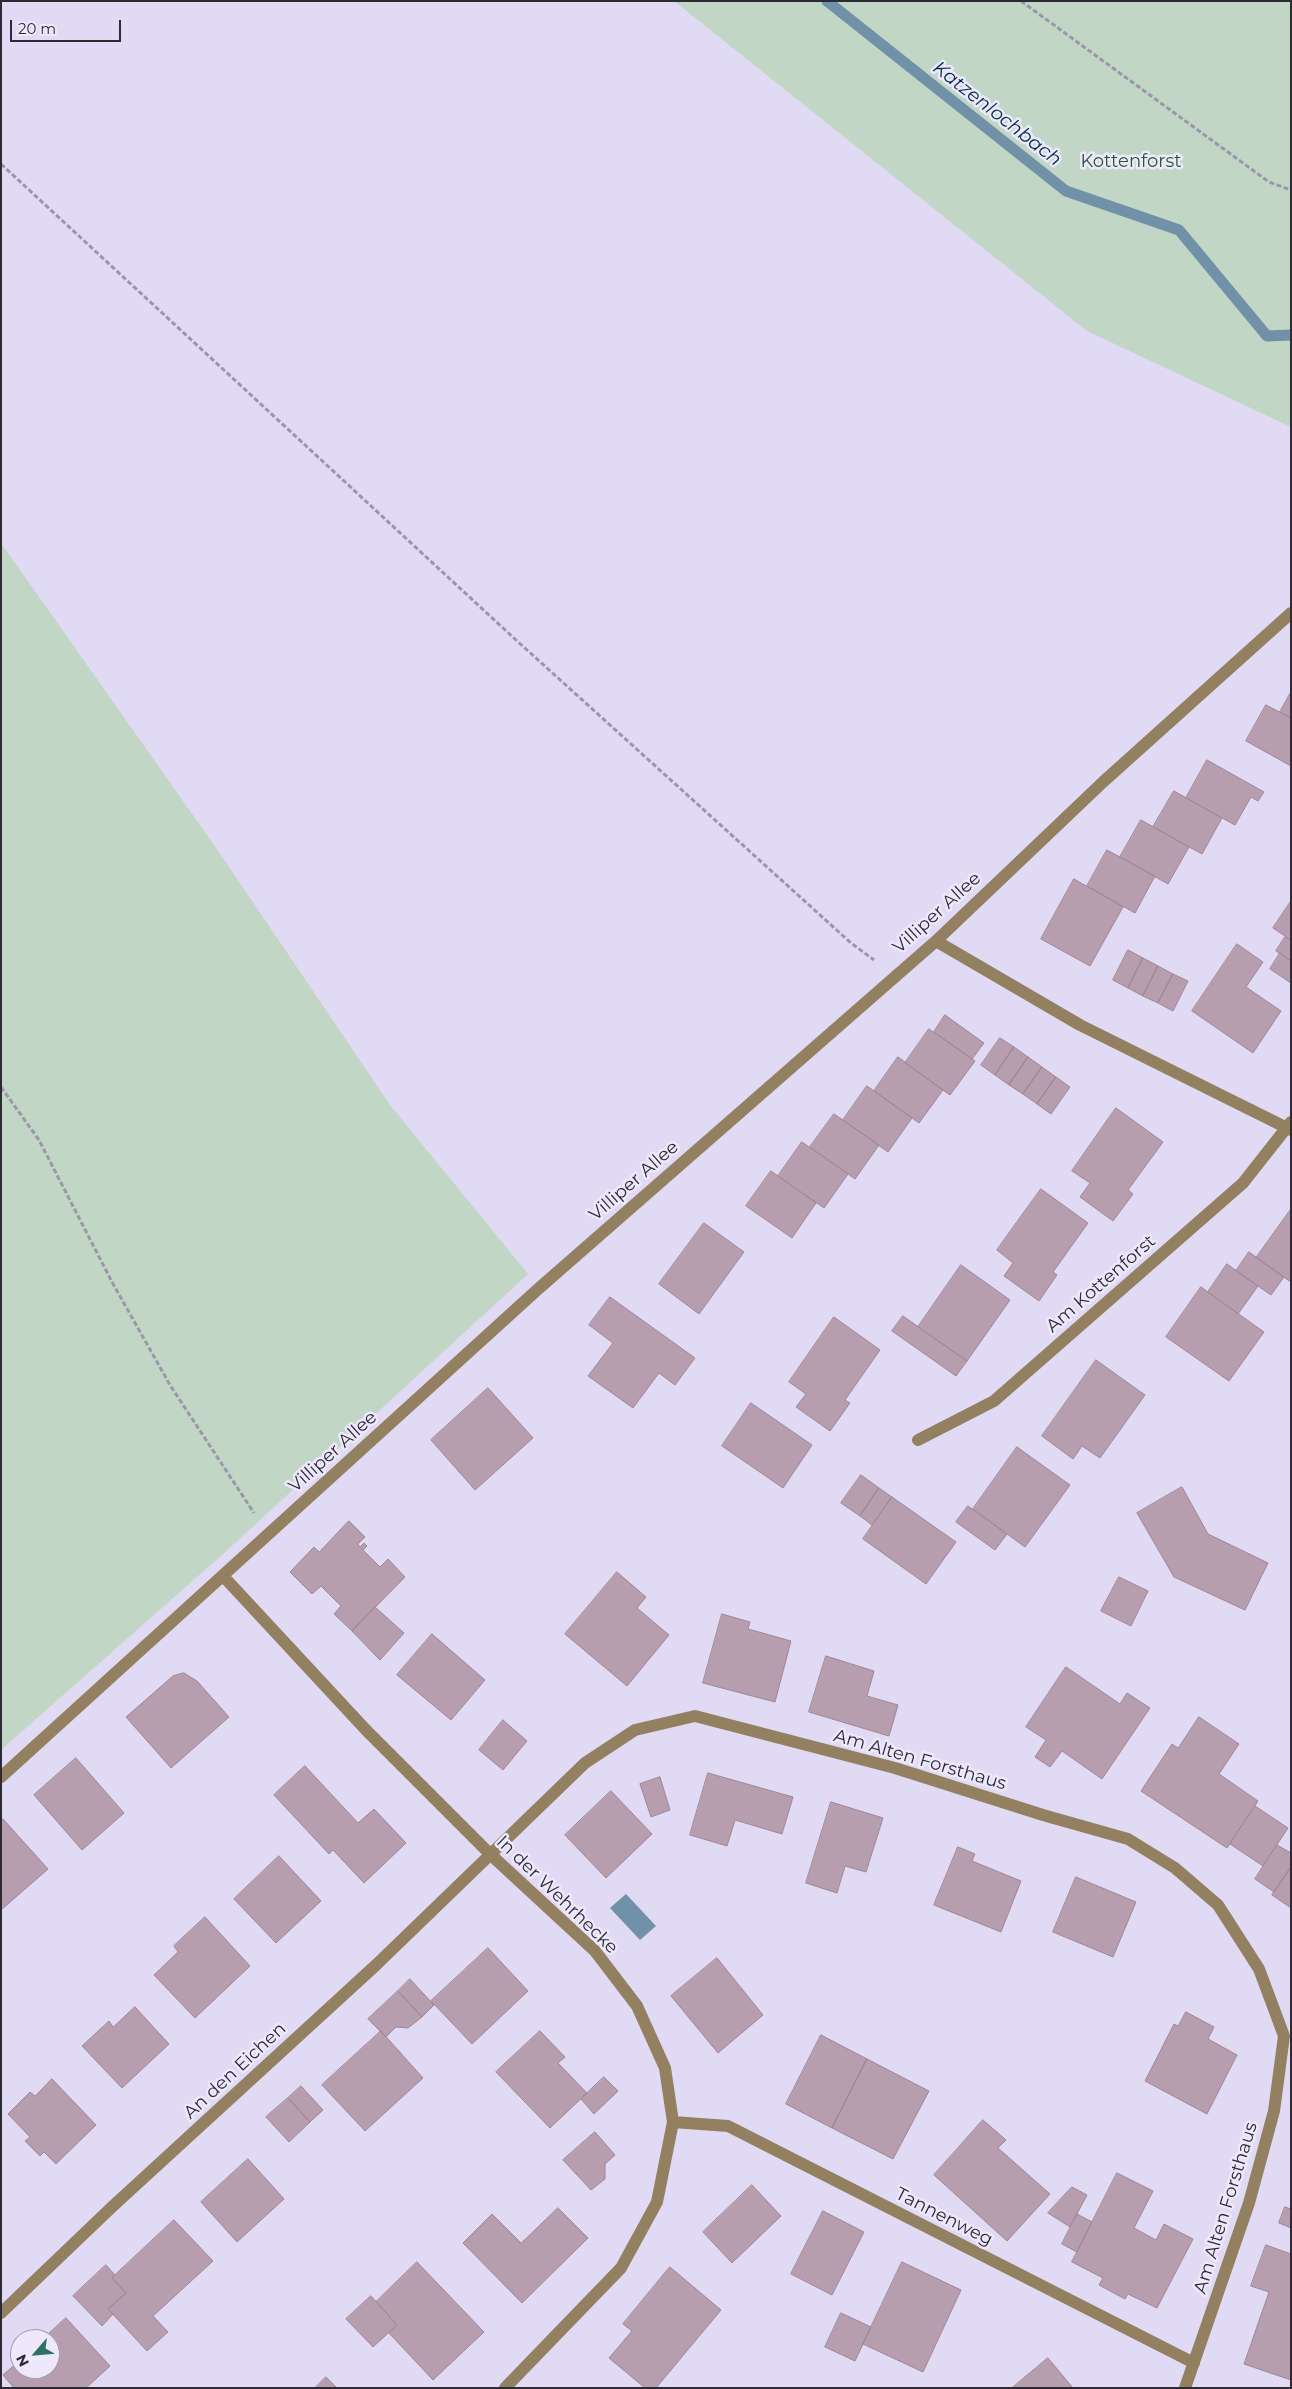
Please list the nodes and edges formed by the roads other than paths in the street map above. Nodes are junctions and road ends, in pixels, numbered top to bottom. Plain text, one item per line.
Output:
1 (1291, 613) edge
2 (936, 941) junction
3 (1289, 1126) edge
4 (918, 1440) dead end
5 (224, 1576) junction
6 (1, 1777) edge
7 (490, 1854) junction
8 (1287, 2035) edge
9 (673, 2122) junction
10 (1, 2313) edge
11 (1194, 2363) junction
12 (505, 2388) edge
13 (1185, 2388) edge

1 - 2 street, Villiper Allee
2 - 3 street, Am Kottenforst
2 - 5 street, Villiper Allee
3 - 4 street, Am Kottenforst
5 - 6 street, Villiper Allee
5 - 7 street, In der Wehrhecke
7 - 8 street, Am Alten Forsthaus
7 - 9 street, In der Wehrhecke
7 - 10 street, An den Eichen
8 - 11 street, Am Alten Forsthaus
9 - 11 street, Tannenweg
9 - 12 street, In der Wehrhecke
11 - 13 street, Am Alten Forsthaus

